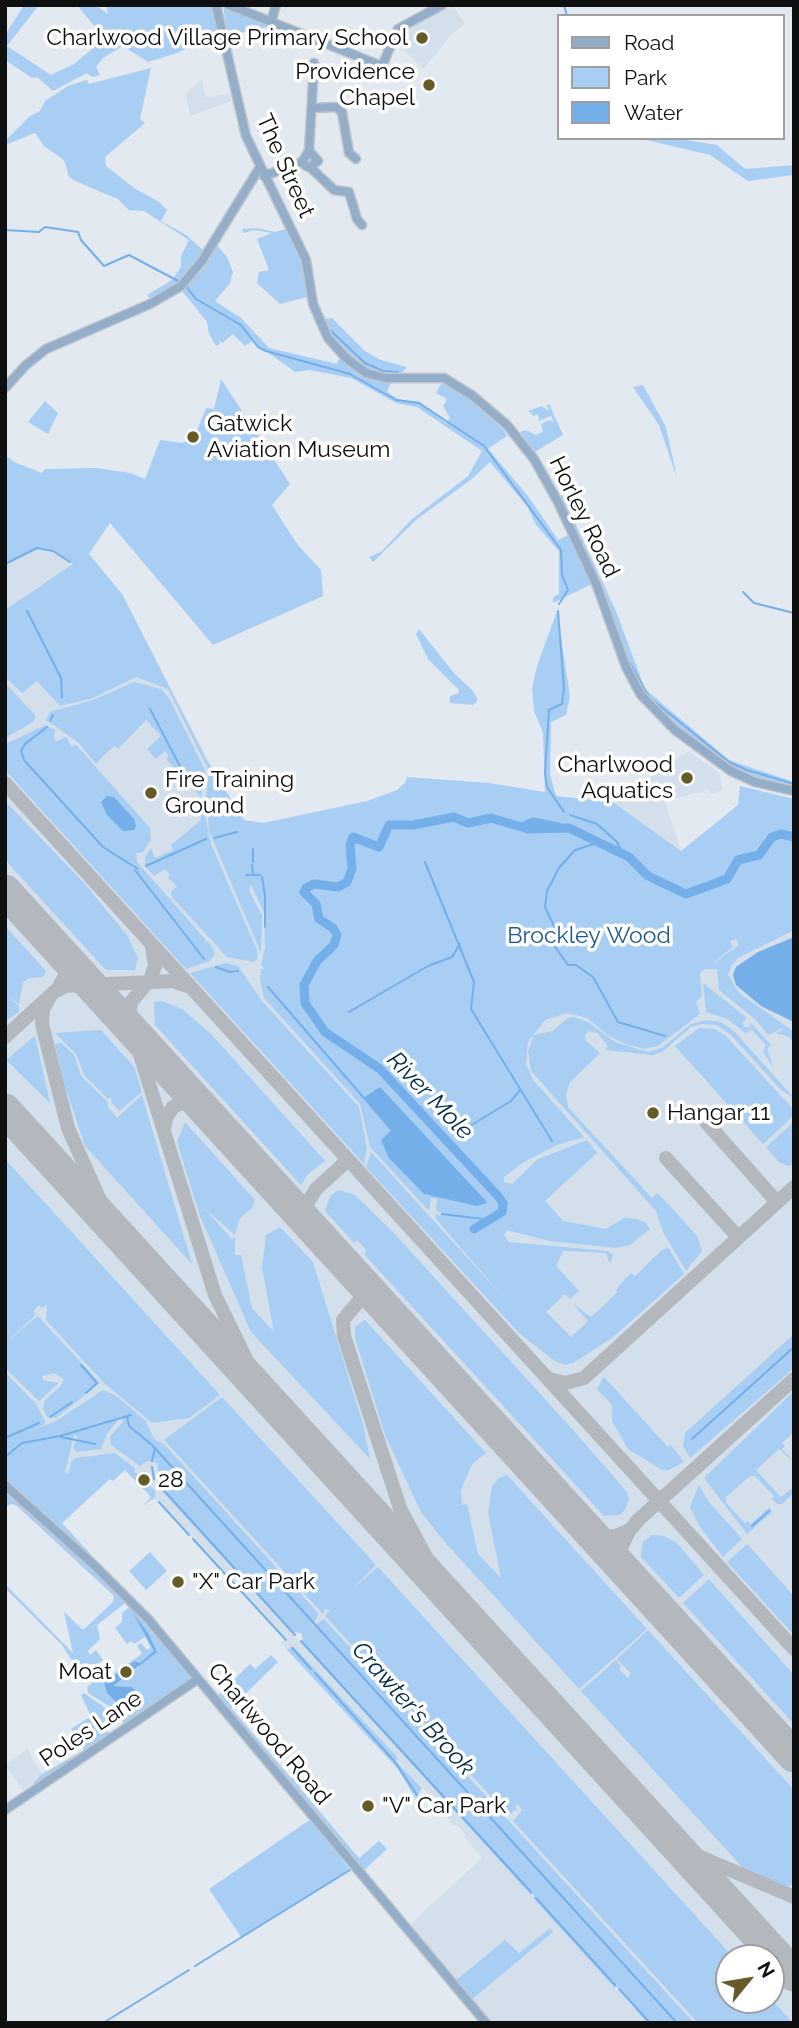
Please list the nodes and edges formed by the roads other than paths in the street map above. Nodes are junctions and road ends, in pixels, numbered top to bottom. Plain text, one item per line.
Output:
1 (216, 5) edge
2 (229, 5) edge
3 (276, 5) edge
4 (442, 5) edge
5 (271, 22) junction
6 (314, 63) dead end
7 (314, 107) junction
8 (309, 151) junction
9 (356, 159) dead end
10 (302, 162) junction
11 (260, 167) junction
12 (310, 167) junction
13 (264, 176) junction
14 (362, 225) dead end
15 (312, 298) joint
16 (5, 388) edge
17 (794, 791) edge
18 (5, 1485) edge
19 (198, 1679) junction
20 (5, 1810) edge
21 (486, 2023) edge

1 - 11 street, The Street
2 - 5 street
3 - 5 street
4 - 5 street
6 - 7 street
7 - 8 street
7 - 9 street
8 - 10 street
8 - 12 street
10 - 12 street
10 - 13 street
11 - 13 street, The Street
11 - 16 street
12 - 14 street
13 - 15 street, The Street
15 - 17 street, Horley Road
18 - 19 street, Charlwood Road
19 - 20 street, Poles Lane
19 - 21 street, Charlwood Road

